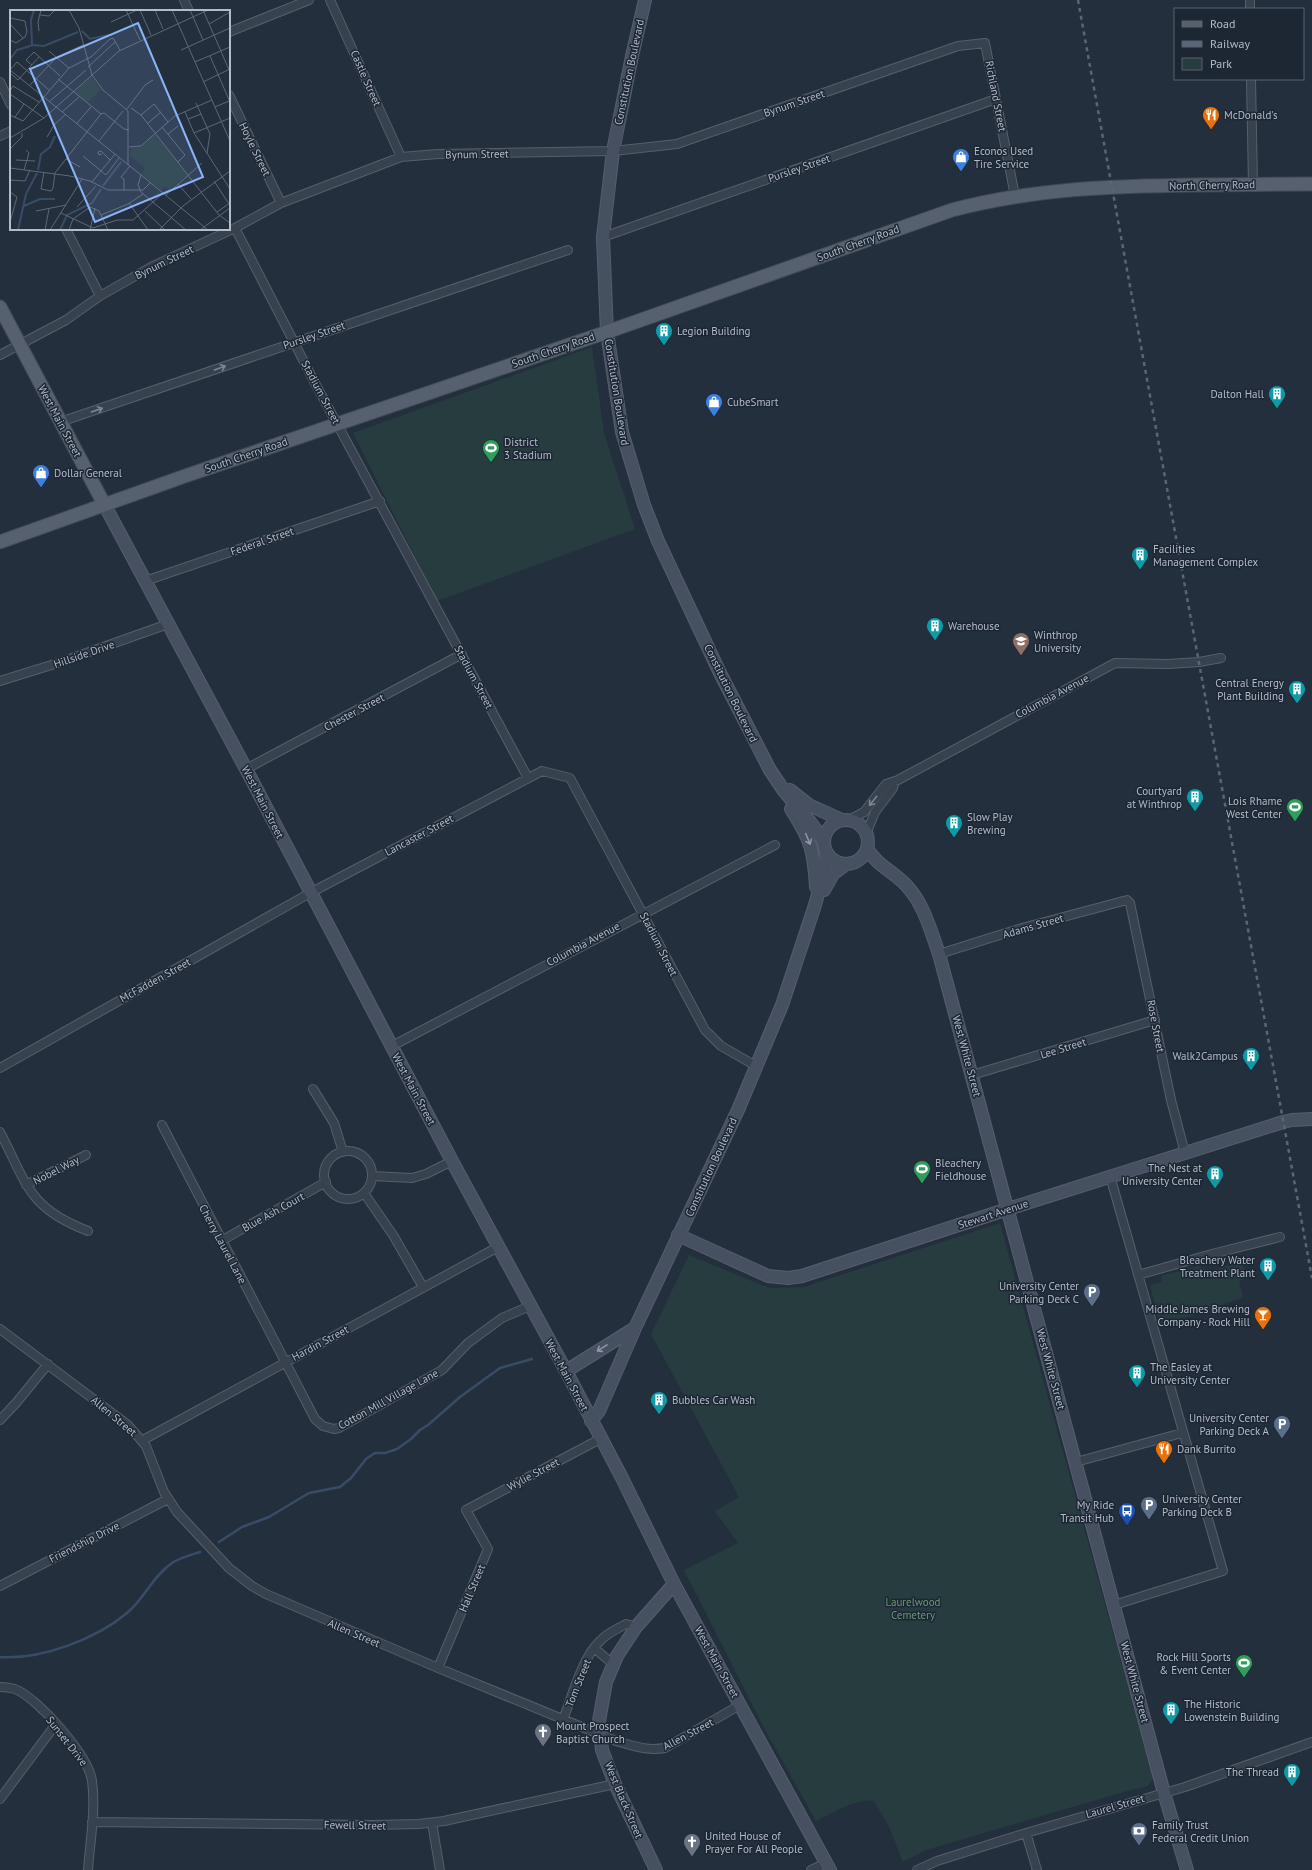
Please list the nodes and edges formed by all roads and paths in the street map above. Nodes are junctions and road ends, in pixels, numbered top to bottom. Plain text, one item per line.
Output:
1 (184, 0) edge
2 (309, 0) edge
3 (330, 0) edge
4 (645, 0) edge
5 (189, 10) edge
6 (230, 32) edge
7 (985, 43) joint
8 (1251, 80) edge
9 (0, 82) edge
10 (230, 97) edge
11 (996, 99) junction
12 (10, 102) edge
13 (10, 131) edge
14 (0, 136) edge
15 (613, 151) junction
16 (401, 157) junction
17 (1312, 184) edge
18 (1253, 185) junction
19 (1112, 186) joint
20 (1015, 196) junction
21 (281, 203) junction
22 (235, 228) junction
23 (67, 230) edge
24 (603, 237) junction
25 (568, 250) dead end
26 (100, 296) junction
27 (0, 308) edge
28 (607, 332) junction
29 (294, 341) junction
30 (20, 346) junction
31 (0, 355) edge
32 (60, 422) junction
33 (338, 423) junction
34 (380, 502) junction
35 (104, 504) junction
36 (0, 542) edge
37 (145, 581) junction
38 (168, 624) junction
39 (462, 654) junction
40 (1221, 658) dead end
41 (0, 681) edge
42 (246, 769) junction
43 (528, 778) junction
44 (777, 779) junction
45 (895, 781) junction
46 (784, 792) junction
47 (846, 820) junction
48 (866, 834) junction
49 (823, 840) junction
50 (775, 845) dead end
51 (867, 848) junction
52 (826, 854) junction
53 (850, 864) junction
54 (897, 876) junction
55 (310, 893) junction
56 (1127, 900) joint
57 (816, 902) junction
58 (643, 913) junction
59 (939, 954) junction
60 (1155, 1020) junction
61 (392, 1046) junction
62 (756, 1066) junction
63 (0, 1068) edge
64 (972, 1075) junction
65 (313, 1089) dead end
66 (1312, 1119) edge
67 (162, 1126) dead end
68 (0, 1132) edge
69 (343, 1152) junction
70 (1185, 1153) junction
71 (86, 1154) dead end
72 (452, 1161) junction
73 (372, 1176) junction
74 (1110, 1176) junction
75 (326, 1182) junction
76 (26, 1185) junction
77 (364, 1193) junction
78 (1008, 1209) junction
79 (88, 1231) dead end
80 (678, 1235) junction
81 (1280, 1238) dead end
82 (221, 1241) junction
83 (498, 1246) junction
84 (1138, 1275) junction
85 (423, 1287) junction
86 (530, 1306) junction
87 (635, 1328) junction
88 (0, 1329) edge
89 (286, 1362) junction
90 (48, 1364) junction
91 (566, 1371) junction
92 (0, 1420) edge
93 (591, 1422) junction
94 (1182, 1433) junction
95 (600, 1439) junction
96 (142, 1440) junction
97 (1076, 1462) junction
98 (168, 1499) junction
99 (466, 1510) joint
100 (674, 1584) junction
101 (0, 1586) edge
102 (1114, 1605) junction
103 (636, 1627) junction
104 (594, 1648) junction
105 (613, 1664) junction
106 (438, 1668) junction
107 (0, 1688) edge
108 (740, 1704) junction
109 (563, 1720) junction
110 (56, 1724) junction
111 (599, 1734) junction
112 (1312, 1742) edge
113 (615, 1784) junction
114 (1164, 1792) junction
115 (0, 1799) edge
116 (92, 1822) junction
117 (432, 1823) junction
118 (1026, 1833) junction
119 (828, 1867) edge
120 (88, 1870) edge
121 (440, 1870) edge
122 (656, 1870) edge
123 (811, 1870) edge
124 (917, 1870) edge
125 (1037, 1870) edge
126 (1187, 1870) edge

1 - 5 street
2 - 6 street
3 - 16 street, Castle Street
4 - 15 street, Constitution Boulevard
7 - 11 street, Richland Street
7 - 15 street, Bynum Street
8 - 18 street
9 - 12 street
10 - 21 street, Hoyle Street
11 - 20 street, Richland Street
11 - 24 street, Pursley Street
13 - 14 street
15 - 16 street, Bynum Street
15 - 24 street, Constitution Boulevard
16 - 21 street, Bynum Street
17 - 18 main road, North Cherry Road
18 - 19 main road, North Cherry Road
19 - 20 main road, South Cherry Road
20 - 28 main road, South Cherry Road
21 - 22 street, Bynum Street
22 - 26 street, Bynum Street
22 - 29 street, Stadium Street
23 - 26 street
24 - 28 street, Constitution Boulevard
25 - 29 street, Pursley Street
26 - 30 street, Bynum Street
27 - 30 main road, West Main Street
28 - 33 main road, South Cherry Road
28 - 44 street, Constitution Boulevard
32 -> 29 street, Pursley Street
29 - 33 street, Stadium Street
30 - 31 street, Bynum Street
30 - 32 main road, West Main Street
32 - 35 main road, West Main Street
33 - 34 street, Stadium Street
33 - 35 main road, South Cherry Road
34 - 37 street, Federal Street
34 - 39 street, Stadium Street
35 - 36 main road, South Cherry Road
35 - 37 street, West Main Street
37 - 38 street, West Main Street
38 - 41 street, Hillside Drive
38 - 42 street, West Main Street
39 - 42 street, Chester Street
39 - 43 street, Stadium Street
40 - 45 street, Columbia Avenue
42 - 55 street, West Main Street
43 - 55 street, Lancaster Street
43 - 58 street, Stadium Street
44 - 46 street, Constitution Boulevard
44 - 47 street, Constitution Boulevard
45 -> 47 street, Columbia Avenue
45 - 48 street
46 - 49 street, Constitution Boulevard
46 -> 57 street
47 - 48 street, Constitution Boulevard
47 - 49 street
48 - 51 street
49 - 52 street, Constitution Boulevard
50 - 58 street, Columbia Avenue
51 - 53 street, Constitution Boulevard
51 - 54 street, West White Street
52 - 53 street
52 - 57 street, Constitution Boulevard
53 - 54 street, West White Street
53 - 57 street, Constitution Boulevard
54 - 59 street, West White Street
55 - 61 street, West Main Street
55 - 63 street, McFadden Street
56 - 59 street, Adams Street
56 - 60 street, Rose Street
57 - 62 street, Constitution Boulevard
58 - 61 street, Columbia Avenue
58 - 62 street, Stadium Street
59 - 64 street, West White Street
60 - 64 street, Lee Street
60 - 70 street, Rose Street
61 - 72 street, West Main Street
62 - 80 street, Constitution Boulevard
64 - 78 street, West White Street
65 - 69 street
66 - 70 street, Stewart Avenue
67 - 82 street, Cherry Laurel Lane
68 - 76 street
69 - 73 street
69 - 75 street
70 - 74 street, Stewart Avenue
71 - 76 street, Nobel Way
72 - 73 street
72 - 83 street, West Main Street
73 - 77 street
74 - 78 street, Stewart Avenue
74 - 84 street
75 - 77 street
75 - 82 street, Blue Ash Court
76 - 79 street
77 - 85 street
78 - 80 street, Stewart Avenue
78 - 97 street, West White Street
80 - 87 street, Constitution Boulevard
81 - 84 street
82 - 89 street, Cherry Laurel Lane
83 - 85 street, Hardin Street
83 - 86 street, West Main Street
84 - 94 street
85 - 89 street, Hardin Street
86 - 89 street, Cotton Mill Village Lane
86 - 91 street, West Main Street
87 -> 91 street
87 - 93 street, Constitution Boulevard
88 - 90 street, Allen Street
89 - 96 street, Hardin Street
90 - 92 street
90 - 96 street, Allen Street
91 - 93 street, West Main Street
93 - 95 street, West Main Street
94 - 97 street
94 - 102 street
95 - 99 street, Wylie Street
95 - 100 street, West Main Street
96 - 98 street, Allen Street
97 - 102 street, West White Street
98 - 101 street, Friendship Drive
98 - 106 street, Allen Street
99 - 106 street, Hall Street
100 - 103 street, West Black Street
100 - 108 street, West Main Street
102 - 114 street, West White Street
103 - 104 street, Tom Street
103 - 105 street, West Black Street
104 - 105 street, Tom Street
104 - 109 street, Tom Street
105 - 111 street, West Black Street
106 - 109 street, Allen Street
107 - 110 street, Sunset Drive
108 - 111 street, Allen Street
108 - 119 street, West Main Street
109 - 111 street, Allen Street
110 - 115 street
110 - 116 street, Sunset Drive
111 - 113 street, West Black Street
112 - 114 street, Laurel Street
113 - 117 street, Fewell Street
113 - 122 street, West Black Street
114 - 118 street, Laurel Street
114 - 126 street, West White Street
116 - 117 street, Fewell Street
116 - 120 street, Sunset Drive
117 - 121 street
118 - 124 street, Laurel Street
118 - 125 street
119 - 123 street

